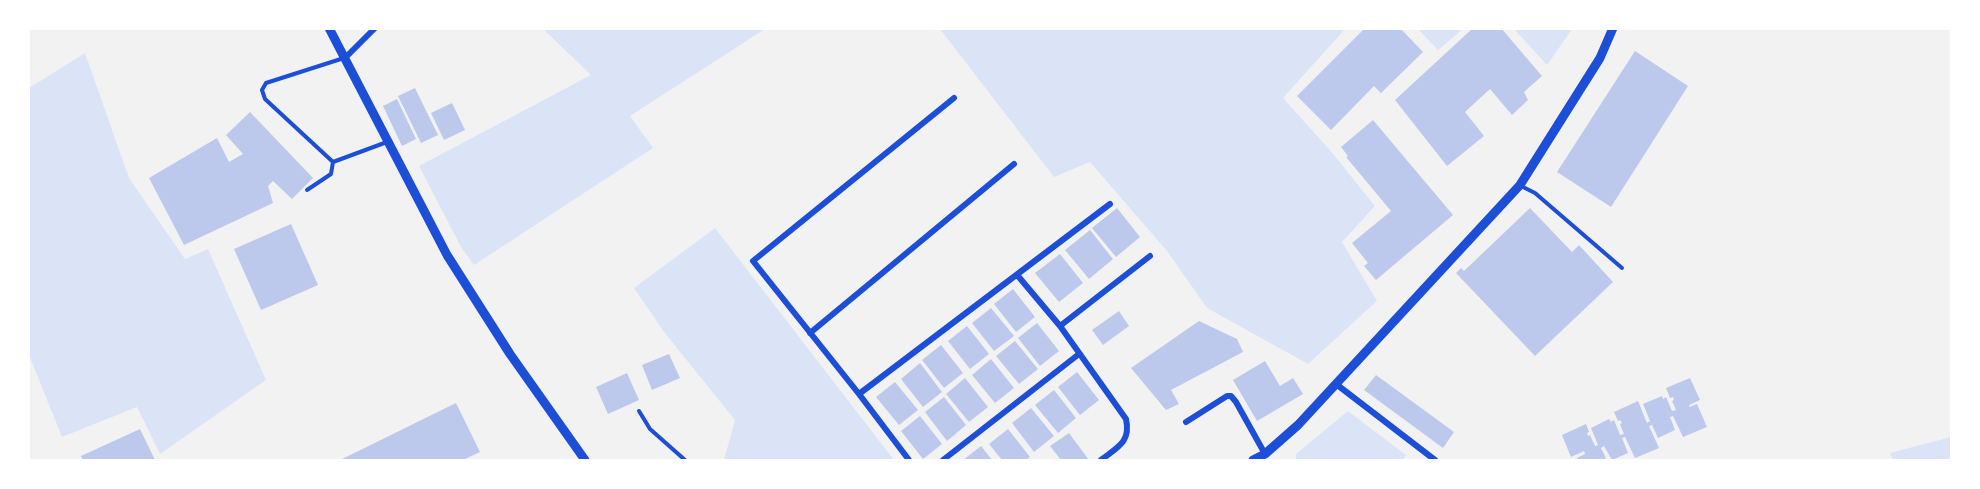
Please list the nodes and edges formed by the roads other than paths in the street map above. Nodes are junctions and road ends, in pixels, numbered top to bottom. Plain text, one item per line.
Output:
1 (329, 28) edge
2 (375, 28) edge
3 (1613, 28) edge
4 (345, 58) junction
5 (954, 98) dead end
6 (388, 141) junction
7 (333, 162) junction
8 (1014, 164) dead end
9 (1520, 185) junction
10 (307, 190) dead end
11 (1110, 204) dead end
12 (1150, 256) dead end
13 (1622, 268) dead end
14 (1018, 276) junction
15 (1060, 326) junction
16 (810, 333) junction
17 (1079, 354) junction
18 (1336, 384) junction
19 (859, 394) junction
20 (639, 411) dead end
21 (1186, 422) dead end
22 (1265, 454) junction
23 (585, 460) edge
24 (685, 460) edge
25 (909, 460) edge
26 (943, 460) edge
27 (1101, 460) edge
28 (1253, 460) edge
29 (1435, 460) edge

1 - 4 street
2 - 4 street
3 - 9 street
4 - 6 street
4 - 7 lane
5 - 16 street
6 - 7 lane
6 - 23 street
7 - 10 lane
8 - 16 street
9 - 13 lane
9 - 18 street
11 - 14 street
12 - 15 street
14 - 15 street
14 - 19 street
15 - 17 street
16 - 19 street
17 - 26 street
17 - 27 street
18 - 22 street
18 - 29 street
19 - 25 street
20 - 24 lane
21 - 22 street
22 - 28 street

